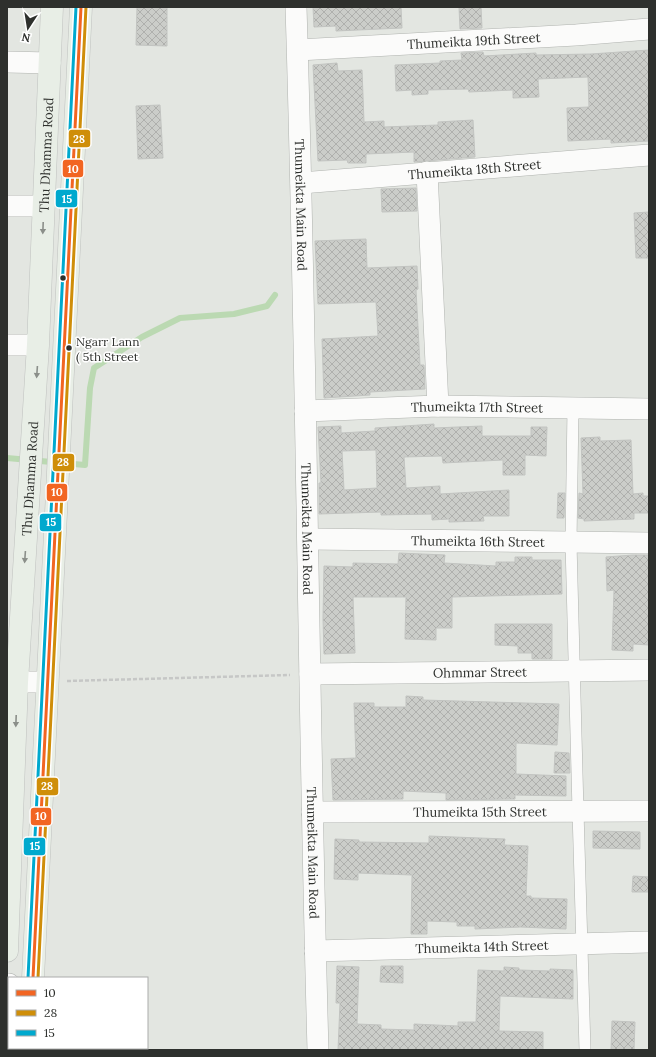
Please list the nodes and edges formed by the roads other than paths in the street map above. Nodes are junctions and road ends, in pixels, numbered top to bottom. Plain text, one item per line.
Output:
1 (52, 7) edge
2 (81, 7) edge
3 (296, 7) edge
4 (649, 29) edge
5 (298, 50) junction
6 (7, 62) edge
7 (50, 63) junction
8 (649, 155) edge
9 (427, 172) junction
10 (300, 182) junction
11 (7, 206) edge
12 (44, 206) junction
13 (7, 345) edge
14 (38, 345) junction
15 (438, 406) junction
16 (572, 408) junction
17 (649, 409) edge
18 (304, 411) junction
19 (308, 539) junction
20 (572, 543) junction
21 (649, 543) edge
22 (649, 670) edge
23 (575, 672) junction
24 (310, 674) junction
25 (12, 682) edge
26 (47, 682) junction
27 (649, 810) edge
28 (578, 811) junction
29 (312, 812) junction
30 (9, 874) edge
31 (649, 942) edge
32 (582, 943) junction
33 (7, 951) edge
34 (315, 951) junction
35 (33, 977) edge
36 (318, 1050) edge
37 (585, 1050) edge

1 - 7 main road, Thu Dhamma Road
2 - 26 main road, Thu Dhamma Road
3 - 5 street, Thumeikta Main Road
4 - 5 street, Thumeikta 19th Street
5 - 10 street, Thumeikta Main Road
6 - 7 street
7 - 12 main road, Thu Dhamma Road
8 - 9 street, Thumeikta 18th Street
9 - 10 street, Thumeikta 18th Street
9 - 15 street
10 - 18 street, Thumeikta Main Road
11 - 12 street
12 -> 14 main road, Thu Dhamma Road
13 - 14 street
14 -> 25 main road, Thu Dhamma Road
15 - 16 street, Thumeikta 17th Street
15 - 18 street, Thumeikta 17th Street
16 - 17 street, Thumeikta 17th Street
16 - 20 lane
18 - 19 street, Thumeikta Main Road
19 - 20 street, Thumeikta 16th Street
19 - 24 street, Thumeikta Main Road
20 - 21 street, Thumeikta 16th Street
20 - 23 lane
22 - 23 street, Ohmmar Street
23 - 24 street, Ohmmar Street
23 - 28 lane
24 - 29 street, Thumeikta Main Road
25 - 26 street
25 -> 30 main road, Thu Dhamma Road
26 - 35 main road, Thu Dhamma Road
27 - 28 street, Thumeikta 15th Street
28 - 29 street, Thumeikta 15th Street
28 - 32 lane
29 - 34 street, Thumeikta Main Road
30 - 33 main road, Thu Dhamma Road
31 - 32 street, Thumeikta 14th Street
32 - 34 street, Thumeikta 14th Street
32 - 37 lane
34 - 36 street, Thumeikta Main Road

